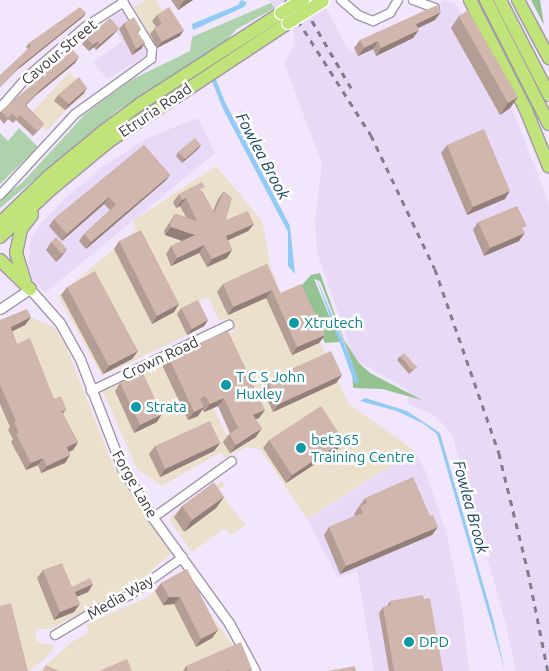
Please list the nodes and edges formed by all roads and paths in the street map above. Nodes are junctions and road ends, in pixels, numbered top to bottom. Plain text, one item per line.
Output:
1 (303, 0) edge
2 (323, 0) edge
3 (341, 0) edge
4 (352, 0) edge
5 (398, 0) edge
6 (413, 0) edge
7 (486, 0) edge
8 (500, 0) edge
9 (518, 0) edge
10 (123, 1) edge
11 (467, 1) edge
12 (435, 8) edge
13 (353, 9) junction
14 (284, 18) junction
15 (549, 58) edge
16 (191, 78) junction
17 (549, 95) edge
18 (0, 108) edge
19 (549, 124) edge
20 (549, 167) edge
21 (49, 191) junction
22 (0, 195) edge
23 (27, 195) junction
24 (0, 212) edge
25 (0, 223) edge
26 (0, 237) edge
27 (0, 260) edge
28 (28, 286) junction
29 (0, 309) edge
30 (229, 325) dead end
31 (91, 391) junction
32 (232, 461) dead end
33 (153, 518) junction
34 (183, 557) junction
35 (56, 635) dead end
36 (255, 671) edge

1 - 14 highway, Etruria Road, bridge
2 - 14 highway, Etruria Road, bridge
3 - 13 street
4 - 13 street
5 - 13 street
6 - 12 street
7 - 19 highway
8 - 17 highway
9 - 15 highway
10 - 18 street, Cavour Street
10 - 22 street
11 - 20 highway
14 - 16 highway, Etruria Road
16 - 21 highway, Etruria Road
16 - 23 highway, Etruria Road
21 - 26 highway, Etruria Road
21 - 28 highway
23 - 24 highway
23 - 25 highway, Etruria Road
27 - 28 highway
28 - 29 street
28 - 31 street, Forge Lane
30 - 31 street, Crown Road
31 - 33 street, Forge Lane
32 - 33 street
33 - 34 street, Forge Lane
34 - 35 street, Media Way
34 - 36 street, Forge Lane

